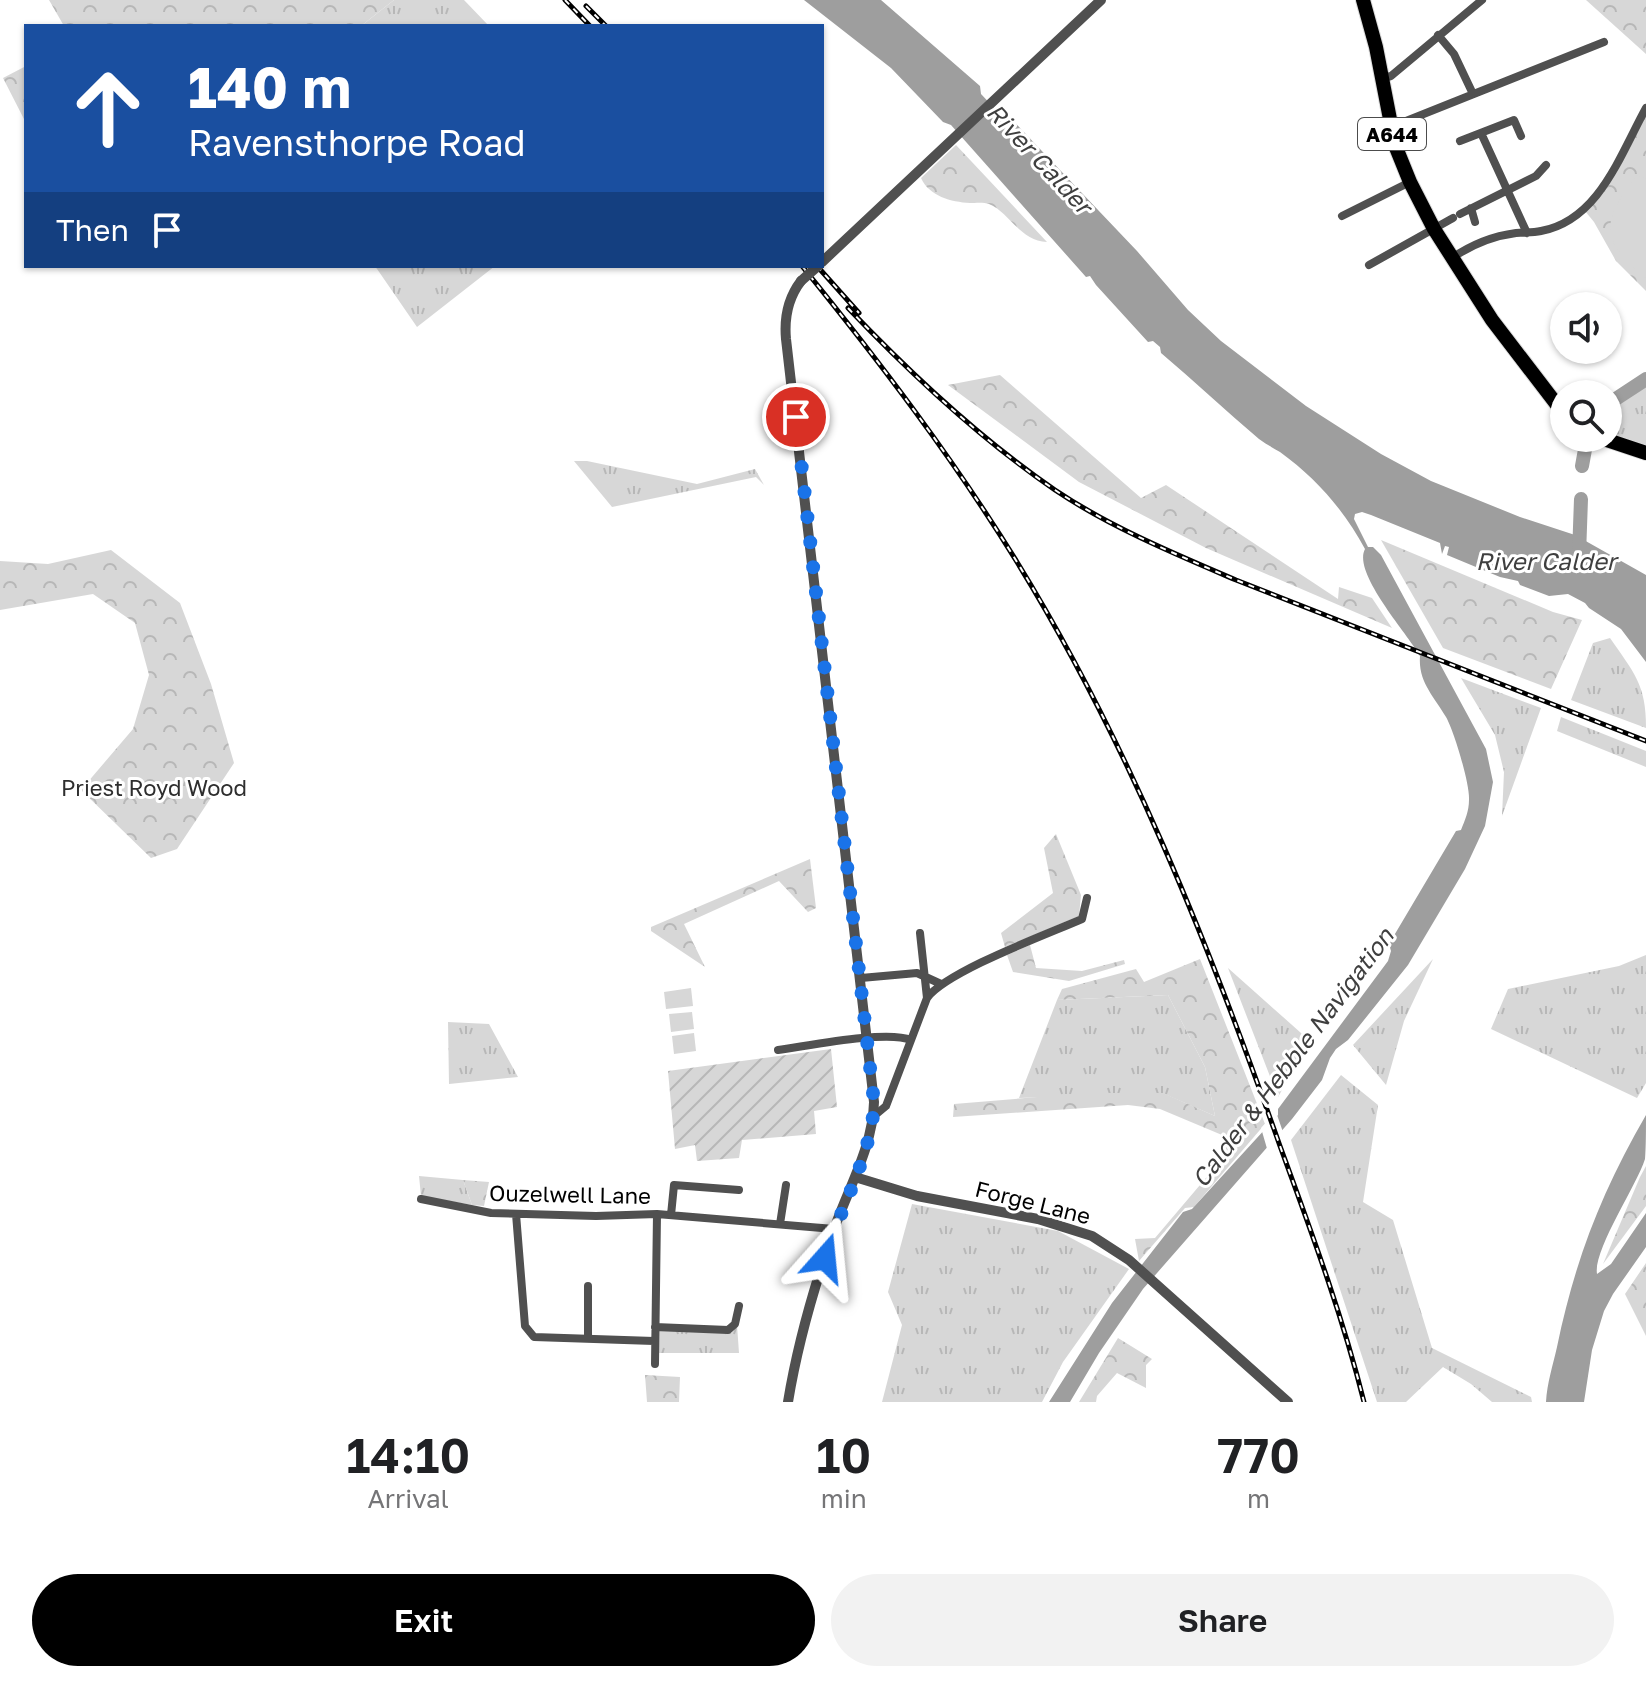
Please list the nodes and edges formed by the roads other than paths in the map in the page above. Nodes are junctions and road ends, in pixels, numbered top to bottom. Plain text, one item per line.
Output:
1 (1101, 0) edge
2 (1482, 0) edge
3 (1366, 1) edge
4 (1438, 35) junction
5 (1604, 42) dead end
6 (1383, 78) junction
7 (1473, 94) junction
8 (1646, 108) edge
9 (1391, 127) junction
10 (1481, 133) junction
11 (1521, 136) dead end
12 (1460, 141) dead end
13 (1546, 165) dead end
14 (1410, 182) junction
15 (1508, 190) junction
16 (1471, 208) junction
17 (1342, 216) dead end
18 (1475, 222) dead end
19 (1434, 229) junction
20 (1527, 233) junction
21 (1452, 258) junction
22 (824, 260) edge
23 (1369, 265) dead end
24 (815, 268) edge
25 (1550, 397) edge
26 (1622, 445) edge
27 (1646, 453) edge
28 (1087, 898) dead end
29 (920, 933) dead end
30 (925, 974) junction
31 (861, 978) junction
32 (941, 984) junction
33 (927, 998) junction
34 (868, 1038) junction
35 (911, 1040) junction
36 (778, 1050) dead end
37 (874, 1116) junction
38 (855, 1177) junction
39 (786, 1185) dead end
40 (739, 1190) dead end
41 (421, 1199) dead end
42 (516, 1214) junction
43 (657, 1214) junction
44 (671, 1215) junction
45 (780, 1224) junction
46 (834, 1229) junction
47 (588, 1286) dead end
48 (739, 1306) dead end
49 (655, 1327) junction
50 (588, 1338) junction
51 (654, 1341) junction
52 (655, 1364) dead end
53 (788, 1402) edge
54 (1288, 1402) edge

1 - 22 street
2 - 4 street
3 - 6 highway, A644
4 - 6 street
4 - 7 street
5 - 7 street
6 - 9 highway, A644
7 - 9 street
8 - 20 street
9 - 14 highway, A644
10 - 11 street
10 - 12 street
10 - 15 street
13 - 15 street
14 - 17 street
14 - 19 highway, A644
15 - 16 street
15 - 20 street
16 - 18 street
16 - 19 street
19 - 21 highway, A644
19 - 23 street
20 - 21 street
21 - 25 highway, A644
24 - 31 street, bridge
26 - 27 highway
28 - 32 street
29 - 30 street
30 - 31 street
30 - 32 street
30 - 33 street
31 - 34 street
32 - 33 street
33 - 35 street
34 - 35 street
34 - 36 street
34 - 37 street
35 - 37 street
37 - 38 street
38 - 46 street
38 - 54 street, Forge Lane
39 - 45 street
40 - 44 street, Ouzelwell Lane
41 - 42 street, Ouzelwell Lane
42 - 43 street, Ouzelwell Lane
42 - 50 street
43 - 44 street, Ouzelwell Lane
43 - 49 street
44 - 45 street, Ouzelwell Lane
45 - 46 street, Ouzelwell Lane
46 - 53 street
47 - 50 street
48 - 49 street
49 - 51 street
50 - 51 street
51 - 52 street

